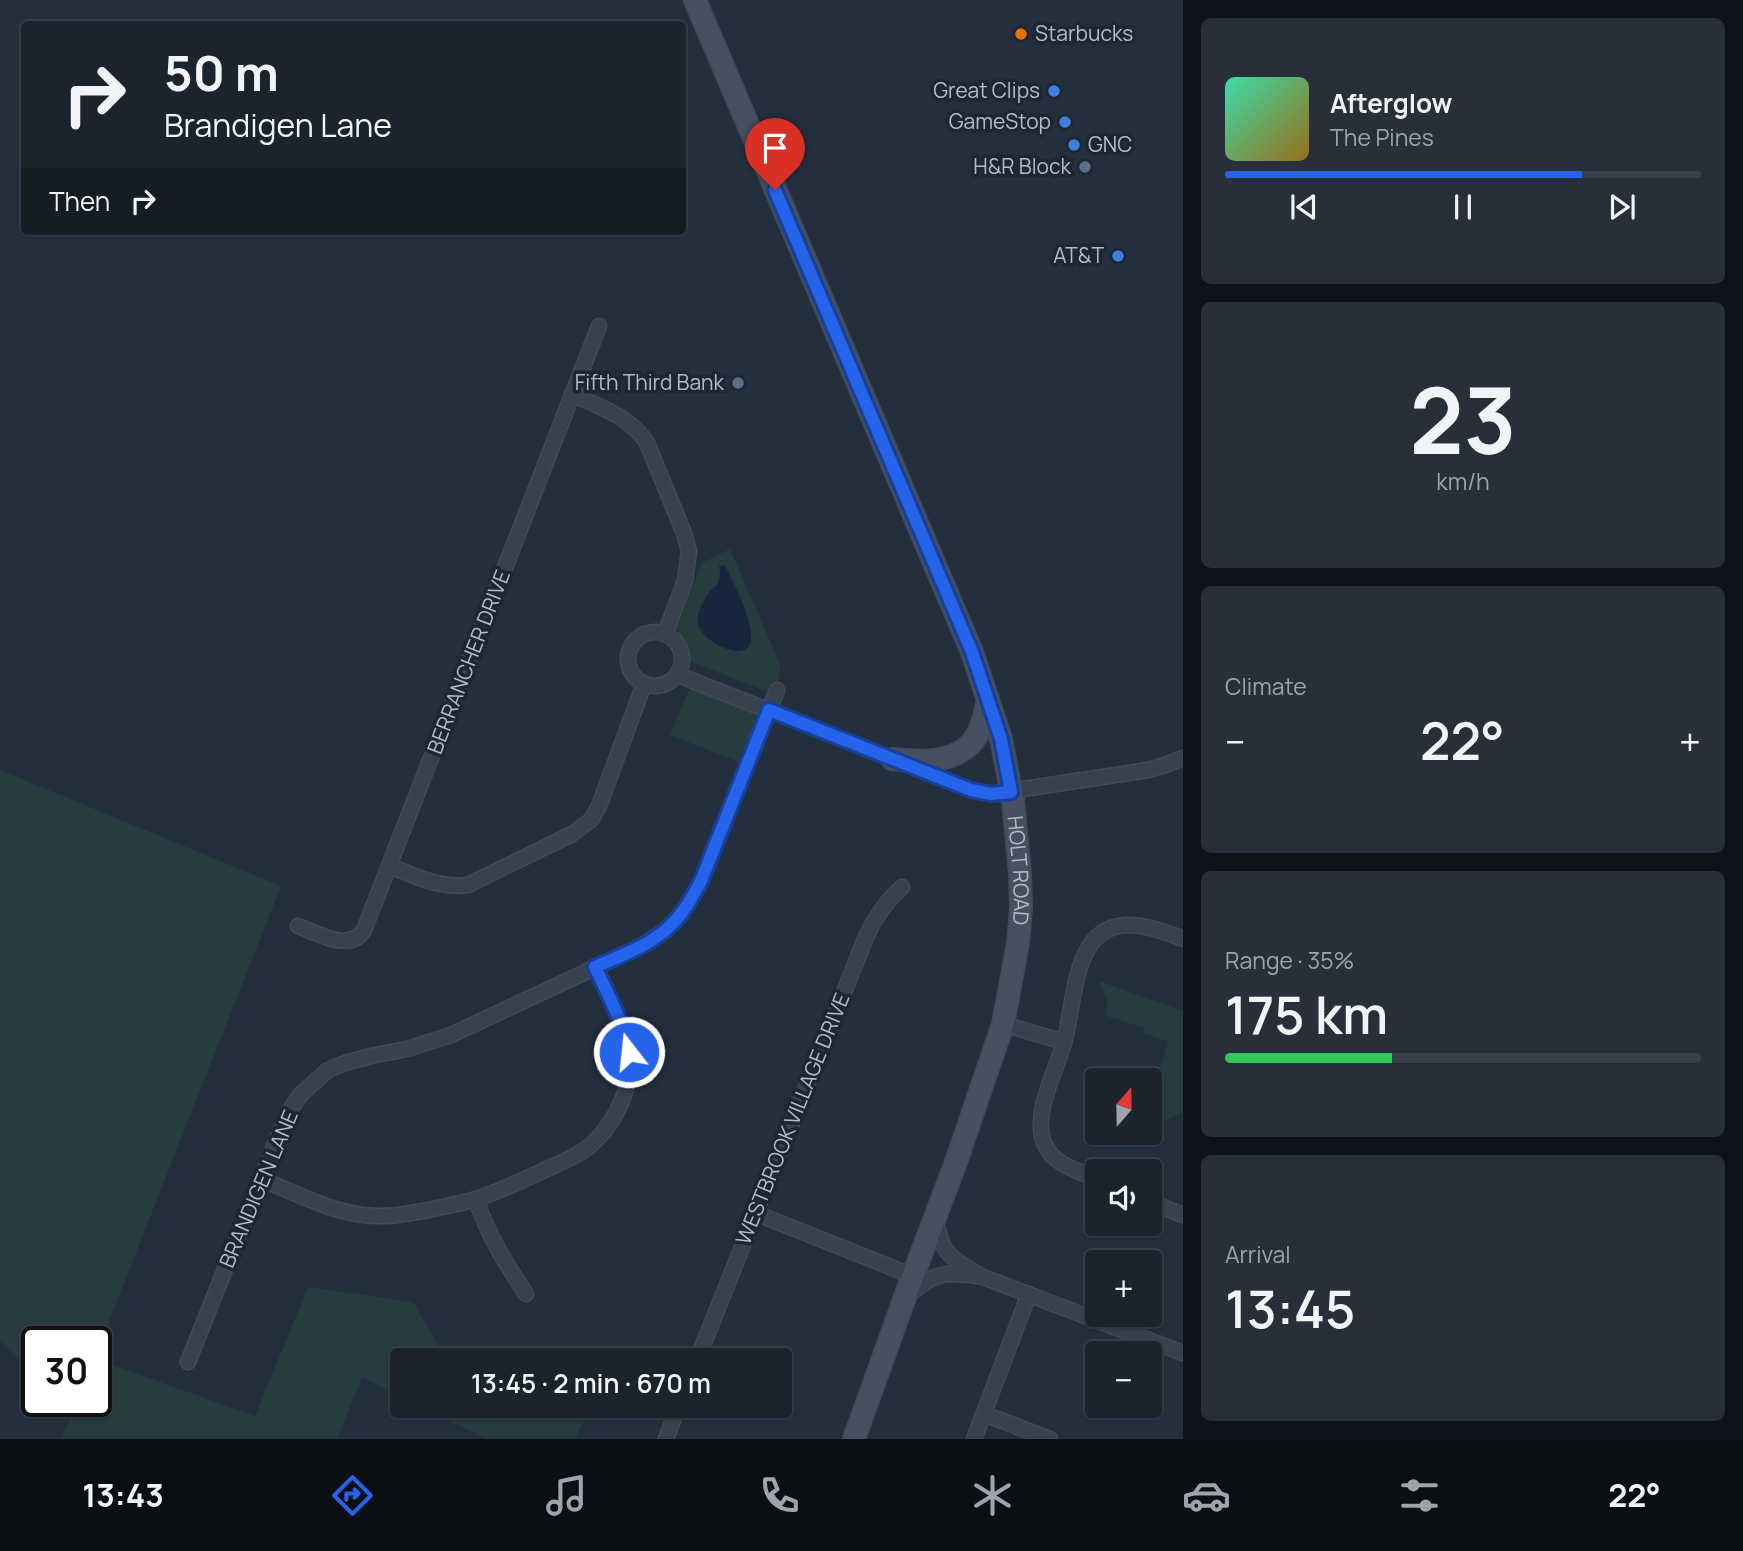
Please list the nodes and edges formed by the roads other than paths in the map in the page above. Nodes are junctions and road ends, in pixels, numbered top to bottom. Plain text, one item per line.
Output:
1 (695, 0) edge
2 (599, 326) dead end
3 (572, 394) junction
4 (666, 634) junction
5 (678, 675) junction
6 (644, 684) junction
7 (777, 690) dead end
8 (988, 700) junction
9 (769, 710) junction
10 (1183, 758) edge
11 (892, 759) junction
12 (1011, 792) junction
13 (390, 866) junction
14 (902, 887) dead end
15 (298, 926) dead end
16 (1183, 939) edge
17 (595, 967) junction
18 (1003, 1024) junction
19 (1064, 1042) junction
20 (1085, 1174) edge
21 (261, 1179) junction
22 (476, 1199) junction
23 (1162, 1207) edge
24 (755, 1213) junction
25 (1183, 1215) edge
26 (936, 1219) junction
27 (913, 1276) junction
28 (983, 1277) junction
29 (526, 1294) dead end
30 (1029, 1294) junction
31 (905, 1297) junction
32 (702, 1348) edge
33 (1183, 1353) edge
34 (188, 1362) dead end
35 (984, 1414) junction
36 (674, 1418) edge
37 (666, 1439) edge
38 (854, 1439) edge
39 (974, 1439) edge
40 (1050, 1439) edge

1 - 8 main road, HOLT ROAD
2 - 3 street, BERRANCHER DRIVE
3 - 4 street
3 - 13 street, BERRANCHER DRIVE
4 - 5 street
4 - 6 street
5 - 6 street
5 - 9 street
6 - 13 street
7 - 9 street, BRANDIGEN LANE
8 - 11 main road
8 - 12 main road, HOLT ROAD
9 - 11 street
9 - 17 street, BRANDIGEN LANE
10 - 12 street
11 - 12 street
12 - 18 main road, HOLT ROAD
13 - 15 street, BERRANCHER DRIVE
14 - 24 street, WESTBROOK VILLAGE DRIVE
16 - 19 street
17 - 21 street, BRANDIGEN LANE
17 - 22 street
18 - 19 street
18 - 26 main road, HOLT ROAD
19 - 20 street
21 - 22 street
21 - 34 street, BRANDIGEN LANE
22 - 29 street
23 - 25 street
24 - 27 street
24 - 32 street, WESTBROOK VILLAGE DRIVE
26 - 27 main road, HOLT ROAD
26 - 28 street
27 - 31 main road, HOLT ROAD
28 - 30 street
28 - 31 street
30 - 33 street
30 - 35 street
31 - 38 main road, HOLT ROAD
35 - 39 street
35 - 40 street
36 - 37 street

